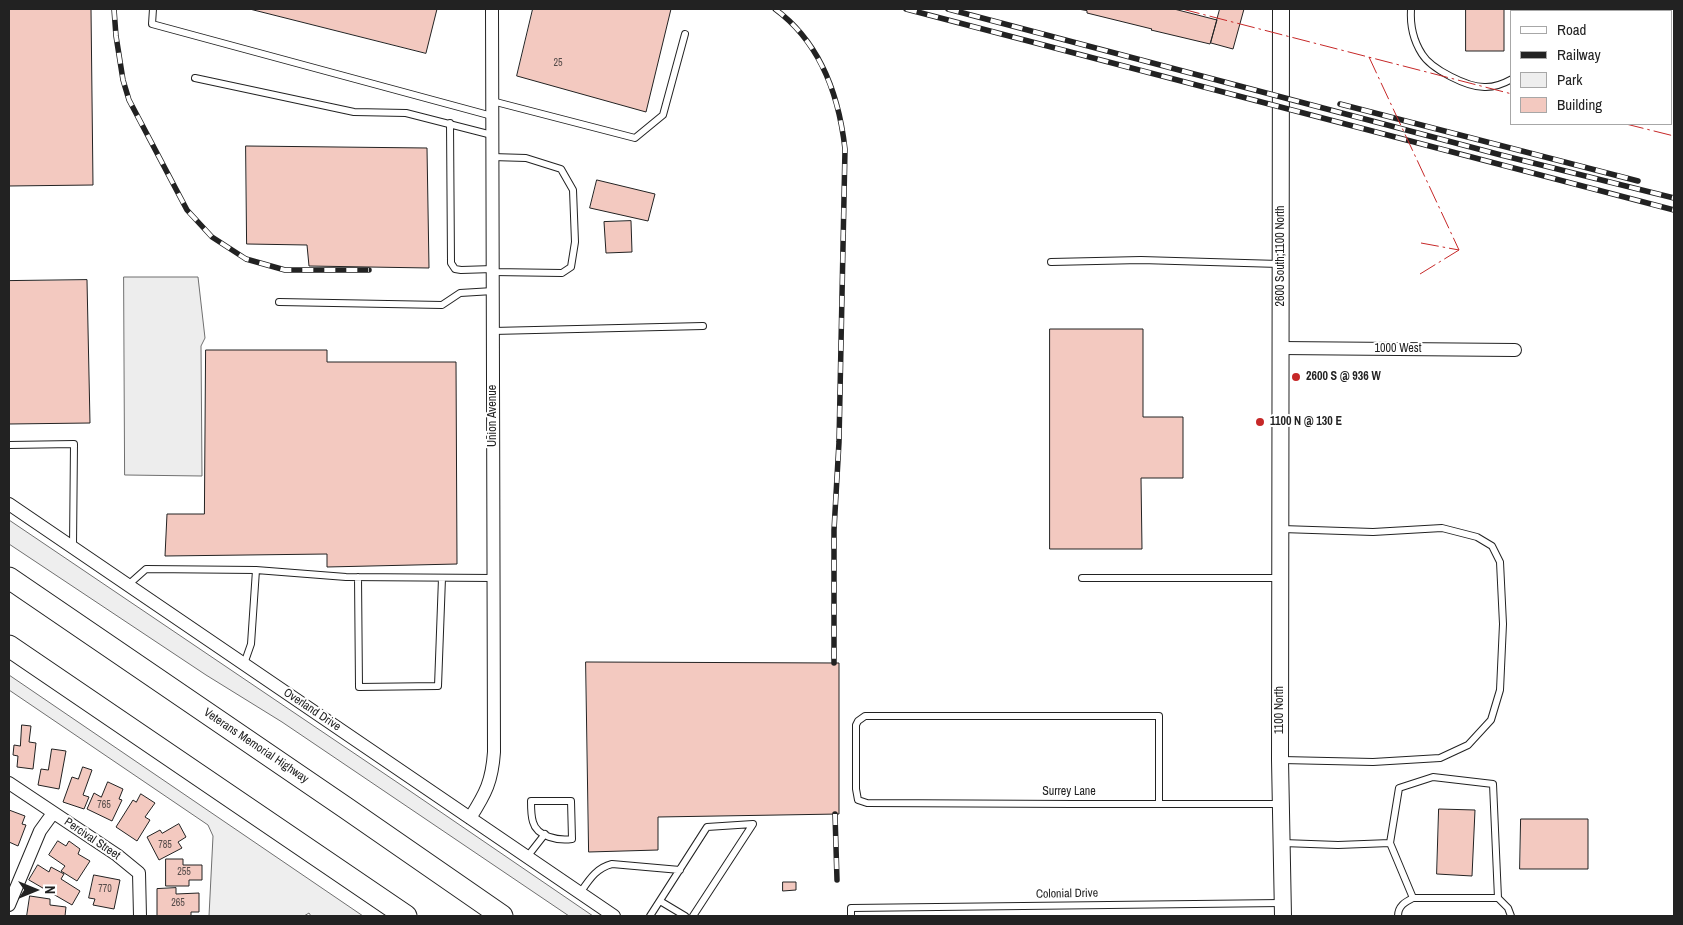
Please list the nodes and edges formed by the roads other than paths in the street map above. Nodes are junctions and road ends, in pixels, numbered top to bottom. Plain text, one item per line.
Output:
1 (153, 9) edge
2 (492, 9) edge
3 (1281, 9) edge
4 (1411, 9) edge
5 (685, 34) dead end
6 (195, 78) dead end
7 (1510, 81) edge
8 (492, 100) junction
9 (492, 116) junction
10 (450, 123) junction
11 (492, 135) junction
12 (492, 157) junction
13 (1051, 262) dead end
14 (1280, 264) junction
15 (493, 270) junction
16 (493, 292) junction
17 (279, 302) dead end
18 (703, 326) dead end
19 (493, 331) junction
20 (1280, 348) junction
21 (1515, 350) dead end
22 (9, 445) edge
23 (1280, 503) joint
24 (9, 504) edge
25 (1280, 529) junction
26 (73, 546) junction
27 (256, 570) junction
28 (358, 577) junction
29 (9, 578) edge
30 (442, 578) junction
31 (494, 578) junction
32 (1082, 578) dead end
33 (1280, 578) junction
34 (128, 585) junction
35 (9, 646) edge
36 (244, 664) junction
37 (1280, 760) junction
38 (9, 783) edge
39 (1159, 804) junction
40 (1281, 804) junction
41 (53, 813) junction
42 (470, 818) junction
43 (545, 834) junction
44 (1282, 842) junction
45 (1390, 843) junction
46 (527, 857) junction
47 (680, 870) junction
48 (580, 892) junction
49 (1413, 898) junction
50 (1498, 898) junction
51 (660, 901) junction
52 (9, 905) edge
53 (1283, 910) edge
54 (140, 916) edge
55 (406, 916) edge
56 (502, 916) edge
57 (614, 916) edge
58 (650, 916) edge
59 (685, 916) edge
60 (693, 916) edge
61 (851, 916) edge
62 (1398, 916) edge
63 (1511, 916) edge

1 - 9 lane
2 - 8 street, Union Avenue
3 - 14 main road, 2600 South;1100 North
4 - 7 lane
5 - 8 lane
6 - 10 lane
8 - 9 street, Union Avenue
9 - 11 street, Union Avenue
10 - 11 lane
10 - 15 lane
11 - 12 street, Union Avenue
12 - 15 street, Union Avenue
12 - 15 lane
13 - 14 lane
14 - 20 main road, 2600 South;1100 North
15 - 16 street, Union Avenue
16 - 17 lane
16 - 19 street, Union Avenue
18 - 19 lane
19 - 31 street, Union Avenue
20 - 21 street, 1000 West
20 - 23 main road, 2600 South;1100 North
22 - 26 lane
23 - 25 main road, 1100 North
24 - 26 street, Overland Drive
25 - 33 main road, 1100 North
25 - 37 lane
26 - 34 street, Overland Drive
27 - 28 lane
27 - 34 lane
27 - 36 lane
28 - 30 lane
28 - 30 lane
29 - 56 highway, Veterans Memorial Highway
30 - 31 lane
31 - 42 street, Union Avenue
32 - 33 lane
33 - 37 main road, 1100 North
34 - 36 street, Overland Drive
35 - 55 highway
36 - 42 street, Overland Drive
37 - 40 main road, 1100 North
38 - 41 street, Percival Street
39 - 39 lane, Surrey Lane
39 - 40 lane, Surrey Lane
40 - 44 main road, 1100 North
41 - 52 street
41 - 54 street, Percival Street
42 - 46 street, Overland Drive
43 - 43 lane
43 - 46 lane
44 - 45 lane
44 - 53 main road, 1100 North
45 - 49 lane
45 - 50 lane
46 - 48 street, Overland Drive
47 - 48 lane
47 - 51 lane
47 - 60 lane
48 - 57 street, Overland Drive
49 - 50 lane
49 - 62 lane
50 - 63 lane
51 - 58 lane
51 - 59 lane
53 - 61 lane, Colonial Drive

